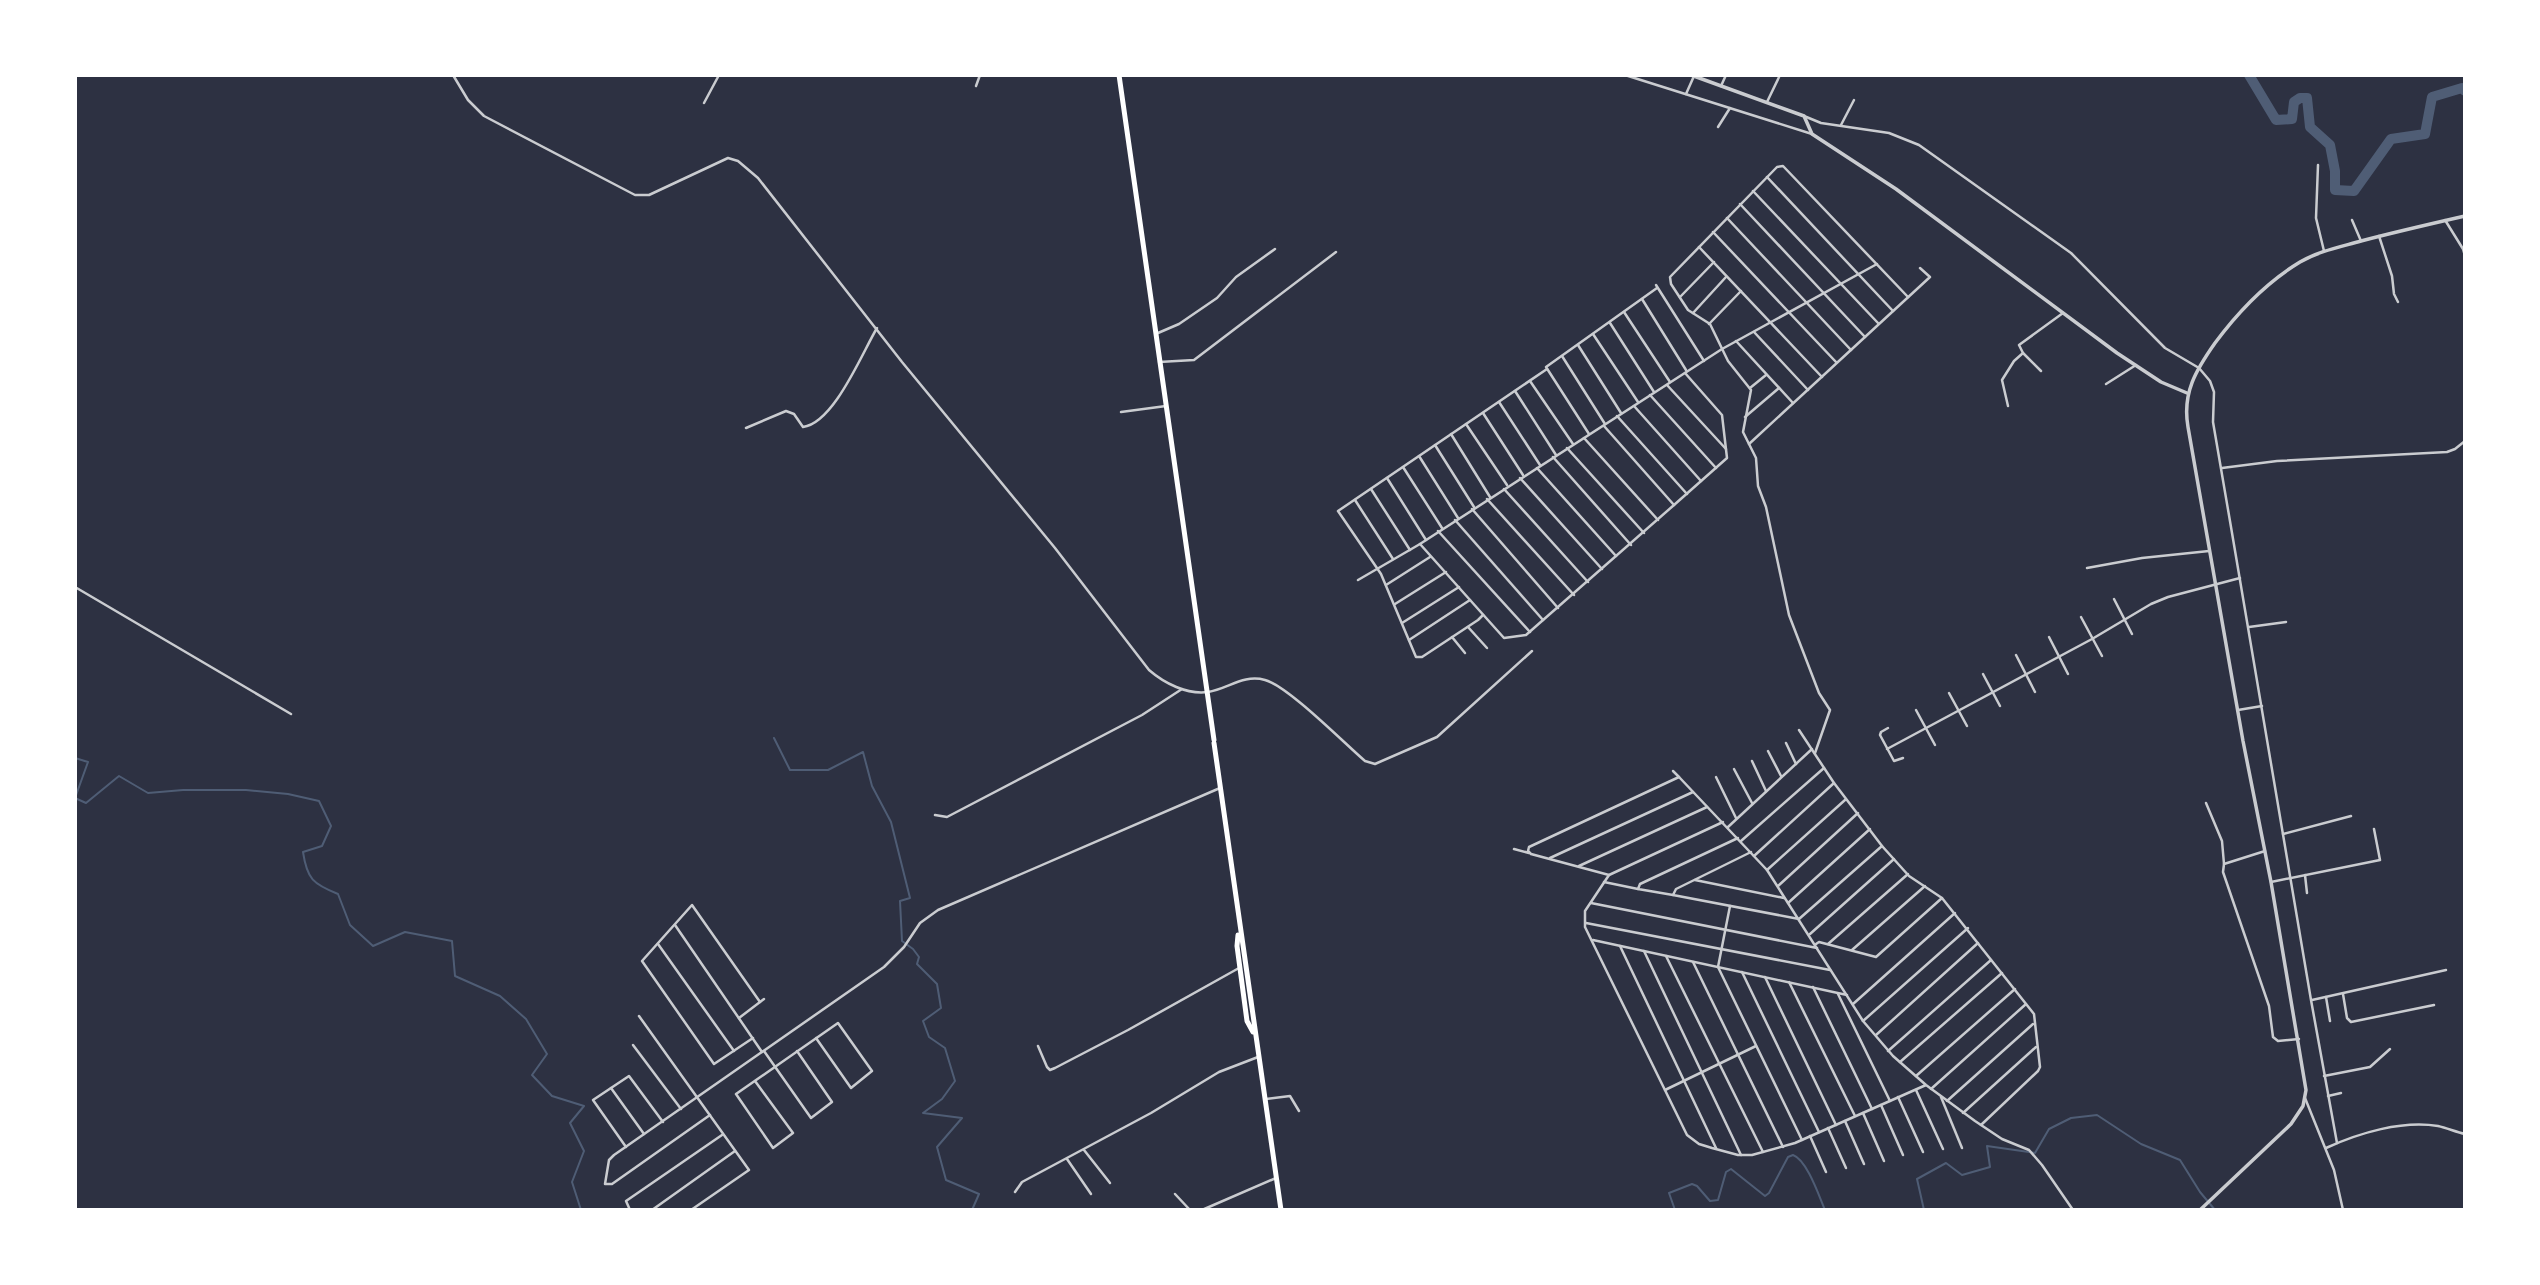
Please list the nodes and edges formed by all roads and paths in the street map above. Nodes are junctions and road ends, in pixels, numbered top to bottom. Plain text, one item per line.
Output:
1 (453, 75) edge
2 (719, 75) edge
3 (980, 75) edge
4 (1119, 75) edge
5 (1625, 75) edge
6 (1726, 75) edge
7 (1780, 75) edge
8 (1692, 76) edge
9 (976, 86) dead end
10 (1721, 86) junction
11 (1686, 94) junction
12 (1854, 100) dead end
13 (1767, 102) junction
14 (704, 103) dead end
15 (1730, 108) junction
16 (1804, 116) junction
17 (1841, 125) junction
18 (1718, 127) dead end
19 (1812, 134) junction
20 (2318, 164) dead end
21 (1767, 177) junction
22 (1753, 191) junction
23 (1740, 204) junction
24 (2465, 216) edge
25 (1727, 218) junction
26 (2352, 220) dead end
27 (2445, 220) junction
28 (1713, 232) junction
29 (2379, 236) junction
30 (2361, 241) junction
31 (1699, 247) junction
32 (1275, 248) dead end
33 (2324, 251) junction
34 (1336, 252) dead end
35 (2465, 256) edge
36 (1714, 262) junction
37 (1877, 264) junction
38 (1920, 268) dead end
39 (1859, 275) junction
40 (1727, 276) junction
41 (1841, 284) junction
42 (1741, 291) junction
43 (1824, 294) junction
44 (1680, 297) junction
45 (1908, 298) junction
46 (1642, 299) junction
47 (2398, 302) dead end
48 (1808, 303) junction
49 (1893, 311) junction
50 (1624, 312) junction
51 (1693, 313) junction
52 (1788, 313) junction
53 (2063, 313) junction
54 (1610, 323) junction
55 (1771, 323) junction
56 (1709, 324) junction
57 (1879, 324) junction
58 (877, 328) junction
59 (1754, 332) junction
60 (1155, 334) junction
61 (1594, 334) junction
62 (1865, 337) junction
63 (1737, 341) junction
64 (1578, 345) junction
65 (1723, 349) junction
66 (1851, 350) junction
67 (2023, 353) junction
68 (1562, 356) junction
69 (1704, 361) junction
70 (1159, 362) junction
71 (1836, 363) junction
72 (2136, 365) junction
73 (2199, 368) junction
74 (1548, 369) junction
75 (2041, 371) dead end
76 (1686, 372) junction
77 (1766, 374) junction
78 (1822, 377) junction
79 (1530, 380) junction
80 (1669, 383) junction
81 (2106, 384) dead end
82 (1750, 388) junction
83 (1779, 388) junction
84 (1808, 390) junction
85 (1515, 391) junction
86 (2187, 393) junction
87 (1652, 394) junction
88 (1499, 402) junction
89 (1639, 402) junction
90 (1793, 403) junction
91 (1166, 406) junction
92 (1634, 406) junction
93 (2008, 406) dead end
94 (1121, 412) dead end
95 (1483, 412) junction
96 (1619, 415) junction
97 (1745, 417) junction
98 (1466, 424) junction
99 (1604, 425) junction
100 (746, 428) dead end
101 (1451, 434) junction
102 (1589, 434) junction
103 (1584, 438) junction
104 (2465, 441) edge
105 (1573, 444) junction
106 (1749, 444) junction
107 (1435, 445) junction
108 (1567, 448) junction
109 (1727, 450) junction
110 (1419, 456) junction
111 (1555, 456) junction
112 (1538, 466) junction
113 (1403, 467) junction
114 (1716, 468) junction
115 (2222, 468) junction
116 (1522, 477) junction
117 (1387, 478) junction
118 (1701, 481) junction
119 (1506, 487) junction
120 (1371, 489) junction
121 (1687, 494) junction
122 (1489, 498) junction
123 (1355, 500) junction
124 (1674, 505) junction
125 (1473, 508) junction
126 (1456, 519) junction
127 (1658, 520) junction
128 (1440, 530) junction
129 (1644, 533) junction
130 (1426, 540) junction
131 (1420, 544) junction
132 (1631, 545) junction
133 (1410, 550) junction
134 (2211, 551) junction
135 (1431, 556) junction
136 (1617, 557) junction
137 (1393, 559) junction
138 (2087, 568) dead end
139 (1377, 569) junction
140 (1603, 570) junction
141 (1446, 572) junction
142 (2240, 578) junction
143 (1358, 580) dead end
144 (1588, 583) junction
145 (2217, 584) junction
146 (1386, 585) junction
147 (75, 587) edge
148 (1458, 587) junction
149 (1574, 595) junction
150 (2114, 599) dead end
151 (1470, 600) junction
152 (1395, 605) junction
153 (1558, 608) junction
154 (1483, 615) junction
155 (2081, 617) dead end
156 (2125, 619) junction
157 (1544, 621) junction
158 (2286, 622) dead end
159 (1402, 623) junction
160 (2249, 626) junction
161 (1468, 627) junction
162 (1530, 633) junction
163 (2132, 634) dead end
164 (1452, 637) junction
165 (2049, 637) dead end
166 (2092, 639) junction
167 (1409, 640) junction
168 (1487, 648) dead end
169 (1532, 651) dead end
170 (1465, 653) dead end
171 (2016, 655) dead end
172 (2059, 656) junction
173 (2102, 656) dead end
174 (1983, 674) dead end
175 (2026, 674) junction
176 (2068, 674) dead end
177 (1181, 689) junction
178 (1207, 692) junction
179 (2035, 692) dead end
180 (1949, 693) dead end
181 (1992, 693) junction
182 (2000, 706) dead end
183 (2262, 706) junction
184 (1916, 710) dead end
185 (1959, 710) junction
186 (2238, 710) junction
187 (291, 714) dead end
188 (1967, 726) dead end
189 (1926, 727) junction
190 (1888, 728) dead end
191 (1799, 730) dead end
192 (1786, 743) dead end
193 (1935, 745) dead end
194 (1887, 749) junction
195 (1768, 751) dead end
196 (1813, 751) junction
197 (1903, 758) dead end
198 (1752, 761) dead end
199 (1796, 764) junction
200 (1824, 768) junction
201 (1734, 769) dead end
202 (1673, 771) dead end
203 (1679, 776) junction
204 (1716, 777) dead end
205 (1782, 777) junction
206 (1834, 783) junction
207 (1220, 788) junction
208 (1766, 791) junction
209 (1693, 792) junction
210 (1846, 799) junction
211 (2206, 803) dead end
212 (1752, 804) junction
213 (1707, 807) junction
214 (1858, 813) junction
215 (935, 815) dead end
216 (2351, 816) dead end
217 (1737, 819) junction
218 (1723, 822) junction
219 (1728, 827) junction
220 (1870, 829) junction
221 (2374, 829) dead end
222 (2283, 834) junction
223 (1739, 840) junction
224 (1882, 846) junction
225 (1514, 849) dead end
226 (2265, 851) junction
227 (1529, 853) junction
228 (1752, 854) junction
229 (1550, 858) junction
230 (1894, 859) junction
231 (2224, 864) junction
232 (1579, 866) junction
233 (1767, 870) junction
234 (1908, 874) junction
235 (1609, 875) junction
236 (2305, 875) junction
237 (2290, 878) junction
238 (1695, 880) junction
239 (1604, 882) junction
240 (2272, 882) junction
241 (1778, 886) junction
242 (1925, 886) junction
243 (1638, 889) junction
244 (2307, 892) dead end
245 (1673, 895) junction
246 (1784, 898) junction
247 (1942, 898) junction
248 (1591, 903) junction
249 (1788, 903) junction
250 (1730, 906) junction
251 (1955, 913) junction
252 (1799, 919) junction
253 (1584, 923) junction
254 (675, 925) junction
255 (1239, 925) junction
256 (1968, 928) junction
257 (1726, 929) junction
258 (1809, 936) junction
259 (1593, 940) junction
260 (1978, 943) junction
261 (658, 944) junction
262 (1828, 944) junction
263 (1620, 946) junction
264 (1816, 946) junction
265 (1722, 949) junction
266 (1852, 950) junction
267 (1644, 951) junction
268 (1666, 956) junction
269 (1991, 960) junction
270 (1693, 962) junction
271 (1240, 967) junction
272 (1718, 967) junction
273 (1830, 970) junction
274 (2446, 971) dead end
275 (1742, 972) junction
276 (2002, 973) junction
277 (1765, 977) junction
278 (1789, 982) junction
279 (1813, 987) junction
280 (2015, 989) junction
281 (1838, 993) junction
282 (2343, 994) junction
283 (1847, 995) junction
284 (2326, 997) junction
285 (2311, 1000) junction
286 (1852, 1004) junction
287 (2026, 1004) junction
288 (2434, 1005) dead end
289 (639, 1016) dead end
290 (739, 1018) junction
291 (1863, 1021) junction
292 (2330, 1021) dead end
293 (2034, 1023) junction
294 (1256, 1036) junction
295 (1875, 1036) junction
296 (753, 1038) junction
297 (816, 1038) junction
298 (2298, 1039) junction
299 (634, 1045) dead end
300 (1038, 1046) dead end
301 (1756, 1046) junction
302 (2037, 1046) junction
303 (2390, 1049) dead end
304 (734, 1051) junction
305 (763, 1051) junction
306 (797, 1051) junction
307 (1888, 1051) junction
308 (1738, 1054) junction
309 (1259, 1057) junction
310 (1900, 1062) junction
311 (1719, 1063) junction
312 (775, 1067) junction
313 (1702, 1072) junction
314 (1916, 1076) junction
315 (2324, 1076) junction
316 (755, 1081) junction
317 (1684, 1081) junction
318 (1926, 1086) junction
319 (611, 1088) junction
320 (1931, 1089) junction
321 (1665, 1090) junction
322 (1916, 1090) junction
323 (2341, 1093) dead end
324 (2328, 1096) junction
325 (697, 1097) junction
326 (1898, 1097) junction
327 (1941, 1097) junction
328 (2305, 1098) junction
329 (1265, 1099) junction
330 (1891, 1101) junction
331 (1947, 1101) junction
332 (1881, 1105) junction
333 (681, 1109) junction
334 (1872, 1109) junction
335 (1299, 1111) dead end
336 (1863, 1113) junction
337 (1963, 1113) junction
338 (710, 1115) junction
339 (1855, 1116) junction
340 (1845, 1121) junction
341 (663, 1122) junction
342 (1836, 1125) junction
343 (1980, 1125) junction
344 (1828, 1128) junction
345 (1819, 1132) junction
346 (644, 1134) junction
347 (723, 1134) junction
348 (2465, 1134) edge
349 (1810, 1136) junction
350 (1802, 1140) junction
351 (2337, 1143) junction
352 (626, 1147) junction
353 (1783, 1147) junction
354 (1962, 1148) dead end
355 (2326, 1148) junction
356 (1717, 1149) junction
357 (1943, 1149) dead end
358 (1084, 1150) junction
359 (735, 1151) junction
360 (1763, 1152) junction
361 (1923, 1152) dead end
362 (1741, 1155) junction
363 (1903, 1155) dead end
364 (1067, 1159) junction
365 (1884, 1161) dead end
366 (1864, 1164) dead end
367 (1846, 1168) dead end
368 (1826, 1172) dead end
369 (1276, 1178) junction
370 (1110, 1183) dead end
371 (1015, 1192) dead end
372 (1091, 1194) dead end
373 (1175, 1194) dead end
374 (2202, 1208) edge
375 (630, 1210) edge
376 (652, 1210) edge
377 (691, 1210) edge
378 (1189, 1210) edge
379 (1202, 1210) edge
380 (1281, 1210) edge
381 (2073, 1210) edge
382 (2343, 1210) edge

1 - 58 street
2 - 14 street
3 - 9 street
4 - 60 highway
5 - 11 street
6 - 10 street
7 - 13 street
8 - 10 street
8 - 11 street
10 - 13 street
11 - 15 street
12 - 17 street
13 - 16 street
15 - 18 street
15 - 19 street
16 - 17 street
16 - 19 street
17 - 73 street
19 - 53 street
20 - 33 street
21 - 22 street
21 - 37 street
21 - 39 street
22 - 23 street
22 - 41 street
23 - 25 street
23 - 43 street
24 - 27 street
25 - 28 street
25 - 48 street
26 - 30 street
27 - 29 street
27 - 35 street
28 - 31 street
28 - 52 street
29 - 30 street
29 - 47 street
30 - 33 street
31 - 36 street
31 - 44 street
32 - 60 street
33 - 73 street
34 - 70 street
36 - 40 street
36 - 44 street
37 - 39 street
37 - 45 street
38 - 45 street
39 - 41 street
39 - 49 street
40 - 42 street
40 - 51 street
41 - 43 street
41 - 57 street
42 - 55 street
42 - 56 street
43 - 48 street
43 - 62 street
44 - 51 street
45 - 49 street
46 - 50 street
46 - 69 street
46 - 76 street
48 - 52 street
48 - 66 street
49 - 57 street
50 - 54 street
50 - 80 street
51 - 56 street
52 - 55 street
52 - 71 street
53 - 67 street
53 - 72 street
54 - 61 street
54 - 87 street
55 - 59 street
55 - 78 street
56 - 65 street
57 - 62 street
58 - 100 street
58 - 177 street
59 - 63 street
59 - 84 street
60 - 70 highway
61 - 64 street
61 - 89 street
62 - 66 street
63 - 65 street
63 - 77 street
64 - 68 street
64 - 96 street
65 - 69 street
65 - 82 street
66 - 71 street
67 - 75 street
67 - 93 street
68 - 74 street
68 - 99 street
69 - 76 street
70 - 91 highway
71 - 78 street
72 - 81 street
72 - 86 street
73 - 86 street
73 - 115 street
74 - 79 street
74 - 102 street
76 - 80 street
76 - 109 street
77 - 82 street
77 - 83 street
78 - 84 street
79 - 85 street
79 - 105 street
80 - 87 street
80 - 109 street
82 - 97 street
83 - 90 street
83 - 97 street
84 - 90 street
85 - 88 street
85 - 111 street
86 - 134 street
87 - 89 street
87 - 114 street
88 - 95 street
88 - 112 street
89 - 92 street
90 - 106 street
91 - 94 street
91 - 178 highway
92 - 96 street
92 - 118 street
95 - 98 street
95 - 116 street
96 - 99 street
96 - 121 street
97 - 106 street
98 - 101 street
98 - 119 street
99 - 102 street
99 - 124 street
101 - 107 street
101 - 122 street
102 - 103 street
103 - 105 street
103 - 127 street
104 - 115 street
105 - 108 street
106 - 196 street
107 - 110 street
107 - 125 street
108 - 111 street
108 - 129 street
109 - 114 street
110 - 113 street
110 - 126 street
111 - 112 street
111 - 132 street
112 - 116 street
112 - 136 street
113 - 117 street
113 - 128 street
114 - 118 street
115 - 142 street
116 - 119 street
116 - 140 street
117 - 120 street
117 - 130 street
118 - 121 street
119 - 122 street
119 - 144 street
120 - 123 street
120 - 133 street
121 - 124 street
122 - 125 street
122 - 149 street
123 - 137 street
123 - 139 street
124 - 127 street
125 - 126 street
125 - 153 street
126 - 128 street
126 - 157 street
127 - 129 street
128 - 130 street
128 - 162 street
129 - 132 street
130 - 131 street
131 - 133 street
131 - 135 street
132 - 136 street
133 - 137 street
134 - 138 street
134 - 145 street
135 - 141 street
135 - 146 street
136 - 140 street
137 - 139 street
139 - 143 street
139 - 146 street
140 - 144 street
141 - 148 street
141 - 152 street
142 - 145 street
142 - 160 street
144 - 149 street
145 - 156 street
145 - 186 street
146 - 152 street
147 - 187 street
148 - 151 street
148 - 159 street
149 - 153 street
150 - 156 street
151 - 154 street
151 - 167 street
152 - 159 street
153 - 157 street
154 - 161 street
154 - 162 street
155 - 166 street
156 - 163 street
156 - 166 street
157 - 162 street
158 - 160 street
159 - 167 street
160 - 183 street
161 - 164 street
161 - 168 street
164 - 167 street
164 - 170 street
165 - 172 street
166 - 172 street
166 - 173 street
169 - 178 street
171 - 175 street
172 - 175 street
172 - 176 street
174 - 181 street
175 - 179 street
175 - 181 street
177 - 178 street
177 - 215 street
178 - 207 highway
180 - 185 street
181 - 182 street
181 - 185 street
183 - 186 street
183 - 222 street
184 - 189 street
185 - 188 street
185 - 189 street
186 - 226 street
189 - 193 street
189 - 194 street
190 - 194 street
191 - 196 street
192 - 199 street
194 - 197 street
195 - 205 street
196 - 199 street
196 - 200 street
198 - 208 street
199 - 205 street
200 - 206 street
200 - 223 street
201 - 212 street
202 - 203 street
203 - 209 street
203 - 227 street
204 - 217 street
205 - 208 street
206 - 210 street
206 - 228 street
207 - 255 highway
207 - 305 street
208 - 212 street
209 - 213 street
209 - 229 street
210 - 214 street
210 - 233 street
211 - 231 street
212 - 217 street
213 - 218 street
213 - 232 street
214 - 220 street
214 - 241 street
216 - 222 street
217 - 219 street
218 - 219 street
218 - 235 street
219 - 223 street
220 - 224 street
220 - 249 street
221 - 236 street
222 - 237 street
223 - 228 street
223 - 243 street
224 - 230 street
224 - 252 street
225 - 227 street
226 - 231 street
226 - 240 street
227 - 229 street
228 - 233 street
228 - 238 street
229 - 232 street
230 - 234 street
230 - 258 street
231 - 298 street
232 - 235 street
233 - 241 street
234 - 242 street
234 - 262 street
235 - 239 street
236 - 237 street
236 - 244 street
237 - 240 street
237 - 285 street
238 - 245 street
238 - 246 street
239 - 243 street
239 - 248 street
240 - 298 street
241 - 246 street
242 - 247 street
242 - 266 street
243 - 245 street
245 - 250 street
246 - 249 street
247 - 251 street
247 - 266 street
248 - 253 street
248 - 257 street
249 - 252 street
250 - 252 street
250 - 257 street
251 - 256 street
251 - 286 street
252 - 258 street
253 - 259 street
253 - 265 street
254 - 261 street
254 - 290 street
254 - 290 street
255 - 271 highway
255 - 294 highway
256 - 260 street
256 - 291 street
257 - 264 street
257 - 265 street
258 - 264 street
259 - 263 street
259 - 321 street
260 - 269 street
260 - 295 street
261 - 304 street
261 - 304 street
262 - 264 street
262 - 266 street
263 - 267 street
263 - 317 street
264 - 273 street
265 - 272 street
265 - 273 street
267 - 268 street
267 - 313 street
268 - 270 street
268 - 311 street
269 - 276 street
269 - 307 street
270 - 272 street
270 - 308 street
271 - 294 highway
271 - 300 street
272 - 275 street
272 - 301 street
273 - 283 street
274 - 282 street
275 - 277 street
275 - 345 street
276 - 280 street
276 - 310 street
277 - 278 street
277 - 342 street
278 - 279 street
278 - 339 street
279 - 281 street
279 - 334 street
280 - 287 street
280 - 314 street
281 - 283 street
281 - 330 street
282 - 284 street
282 - 288 street
283 - 286 street
284 - 285 street
284 - 292 street
285 - 315 street
286 - 291 street
287 - 293 street
287 - 320 street
289 - 325 street
290 - 296 street
291 - 295 street
293 - 302 street
293 - 331 street
294 - 309 highway
295 - 307 street
296 - 304 street
296 - 305 street
297 - 297 street
297 - 306 street
298 - 328 street
299 - 333 street
301 - 308 street
301 - 350 street
302 - 337 street
302 - 343 street
303 - 315 street
305 - 312 street
305 - 325 street
306 - 312 street
306 - 312 street
307 - 310 street
308 - 311 street
308 - 353 street
309 - 329 highway
309 - 358 street
310 - 314 street
311 - 313 street
311 - 360 street
312 - 316 street
313 - 317 street
313 - 362 street
314 - 318 street
315 - 324 street
316 - 316 street
317 - 321 street
317 - 356 street
318 - 320 street
318 - 322 street
319 - 341 street
319 - 346 street
319 - 352 street
320 - 327 street
321 - 356 street
322 - 326 street
322 - 357 street
323 - 324 street
324 - 351 street
325 - 333 street
325 - 338 street
326 - 330 street
326 - 361 street
327 - 331 street
327 - 354 street
328 - 355 street
328 - 374 street
329 - 335 street
329 - 369 highway
330 - 332 street
331 - 337 street
332 - 334 street
332 - 363 street
333 - 341 street
334 - 336 street
336 - 339 street
336 - 365 street
337 - 343 street
338 - 347 street
338 - 352 street
339 - 340 street
340 - 342 street
340 - 366 street
341 - 346 street
342 - 344 street
343 - 381 street
344 - 345 street
344 - 367 street
345 - 349 street
346 - 352 street
347 - 359 street
347 - 375 street
348 - 351 street
349 - 350 street
349 - 368 street
350 - 353 street
351 - 355 street
353 - 360 street
355 - 382 street
356 - 362 street
358 - 364 street
358 - 370 street
359 - 376 street
359 - 377 street
360 - 362 street
364 - 371 street
364 - 372 street
369 - 379 street
369 - 380 highway
373 - 378 street

